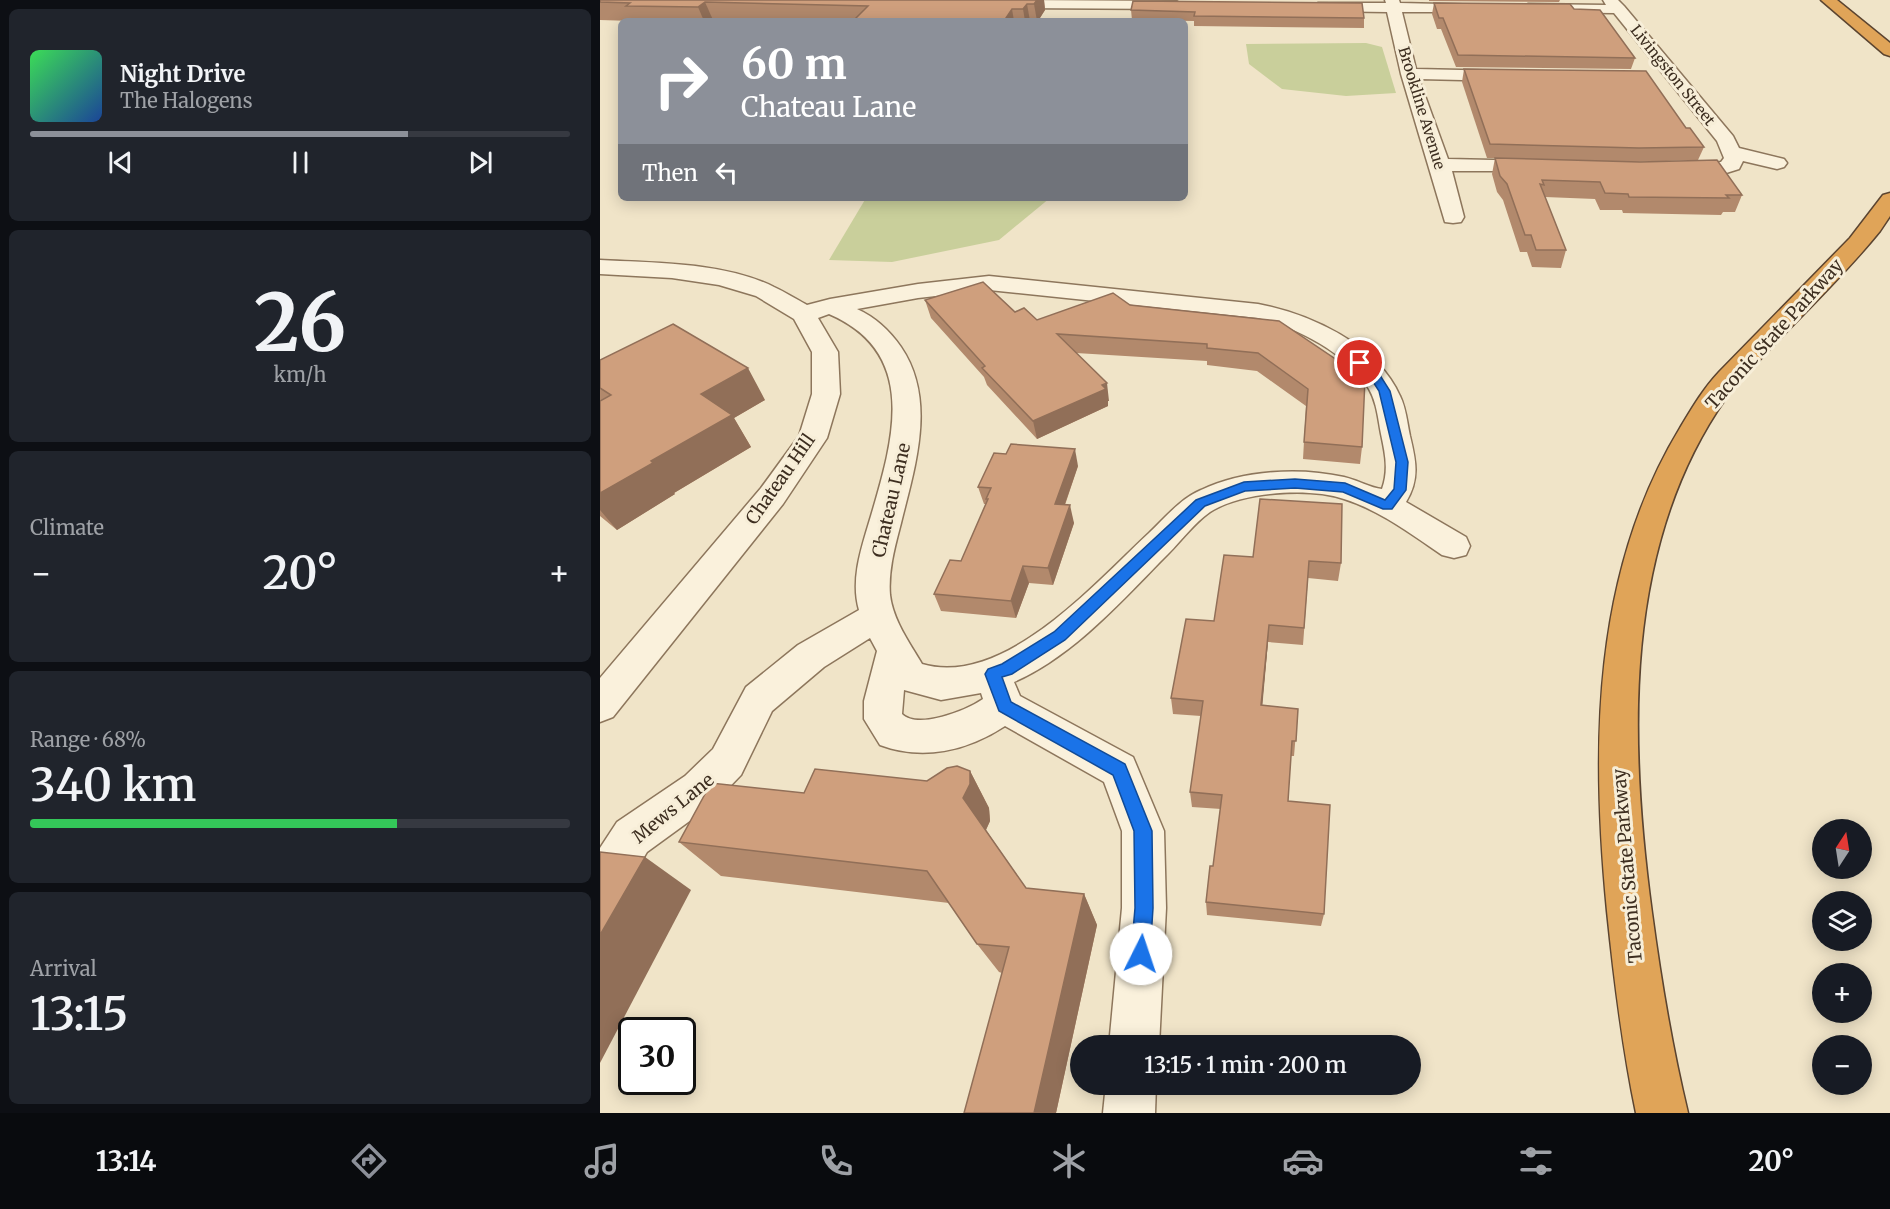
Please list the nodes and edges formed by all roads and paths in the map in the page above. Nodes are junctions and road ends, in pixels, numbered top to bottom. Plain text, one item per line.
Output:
1 (1828, 0) edge
2 (1094, 2) edge
3 (984, 4) edge
4 (1393, 4) edge
5 (1614, 4) edge
6 (1196, 6) edge
7 (1301, 6) edge
8 (1488, 8) edge
9 (1512, 8) edge
10 (1075, 18) edge
11 (1888, 58) edge
12 (1409, 74) junction
13 (1525, 76) edge
14 (1653, 77) edge
15 (1677, 77) junction
16 (1732, 152) junction
17 (1777, 163) dead end
18 (1440, 165) junction
19 (1558, 168) edge
20 (1656, 170) edge
21 (1890, 199) edge
22 (1453, 217) dead end
23 (600, 267) edge
24 (817, 310) junction
25 (1388, 506) junction
26 (1454, 546) dead end
27 (879, 615) junction
28 (895, 651) junction
29 (999, 690) junction
30 (600, 705) edge
31 (600, 888) edge
32 (1135, 1035) edge
33 (1130, 1095) edge
34 (1129, 1113) edge
35 (1662, 1113) edge

1 - 11 highway
2 - 3 street
2 - 6 street
2 - 10 street
4 - 7 street
4 - 8 street
4 - 12 street, Brookline Avenue
5 - 9 street
5 - 15 street, Livingston Street
12 - 13 street
12 - 18 street, Brookline Avenue
14 - 15 street
15 - 16 street, Livingston Street
16 - 17 street
16 - 20 street
18 - 19 street
18 - 22 street, Brookline Avenue
21 - 35 highway, Taconic State Parkway
23 - 24 street
24 - 25 street
24 - 27 street, Chateau Lane
24 - 30 street, Chateau Hill
25 - 26 street, Chateau Lane
25 - 29 street, Chateau Lane
27 - 28 street, Chateau Lane
27 - 31 street, Mews Lane
28 - 29 street, Chateau Lane
28 - 29 street
29 - 32 street
33 - 34 street

